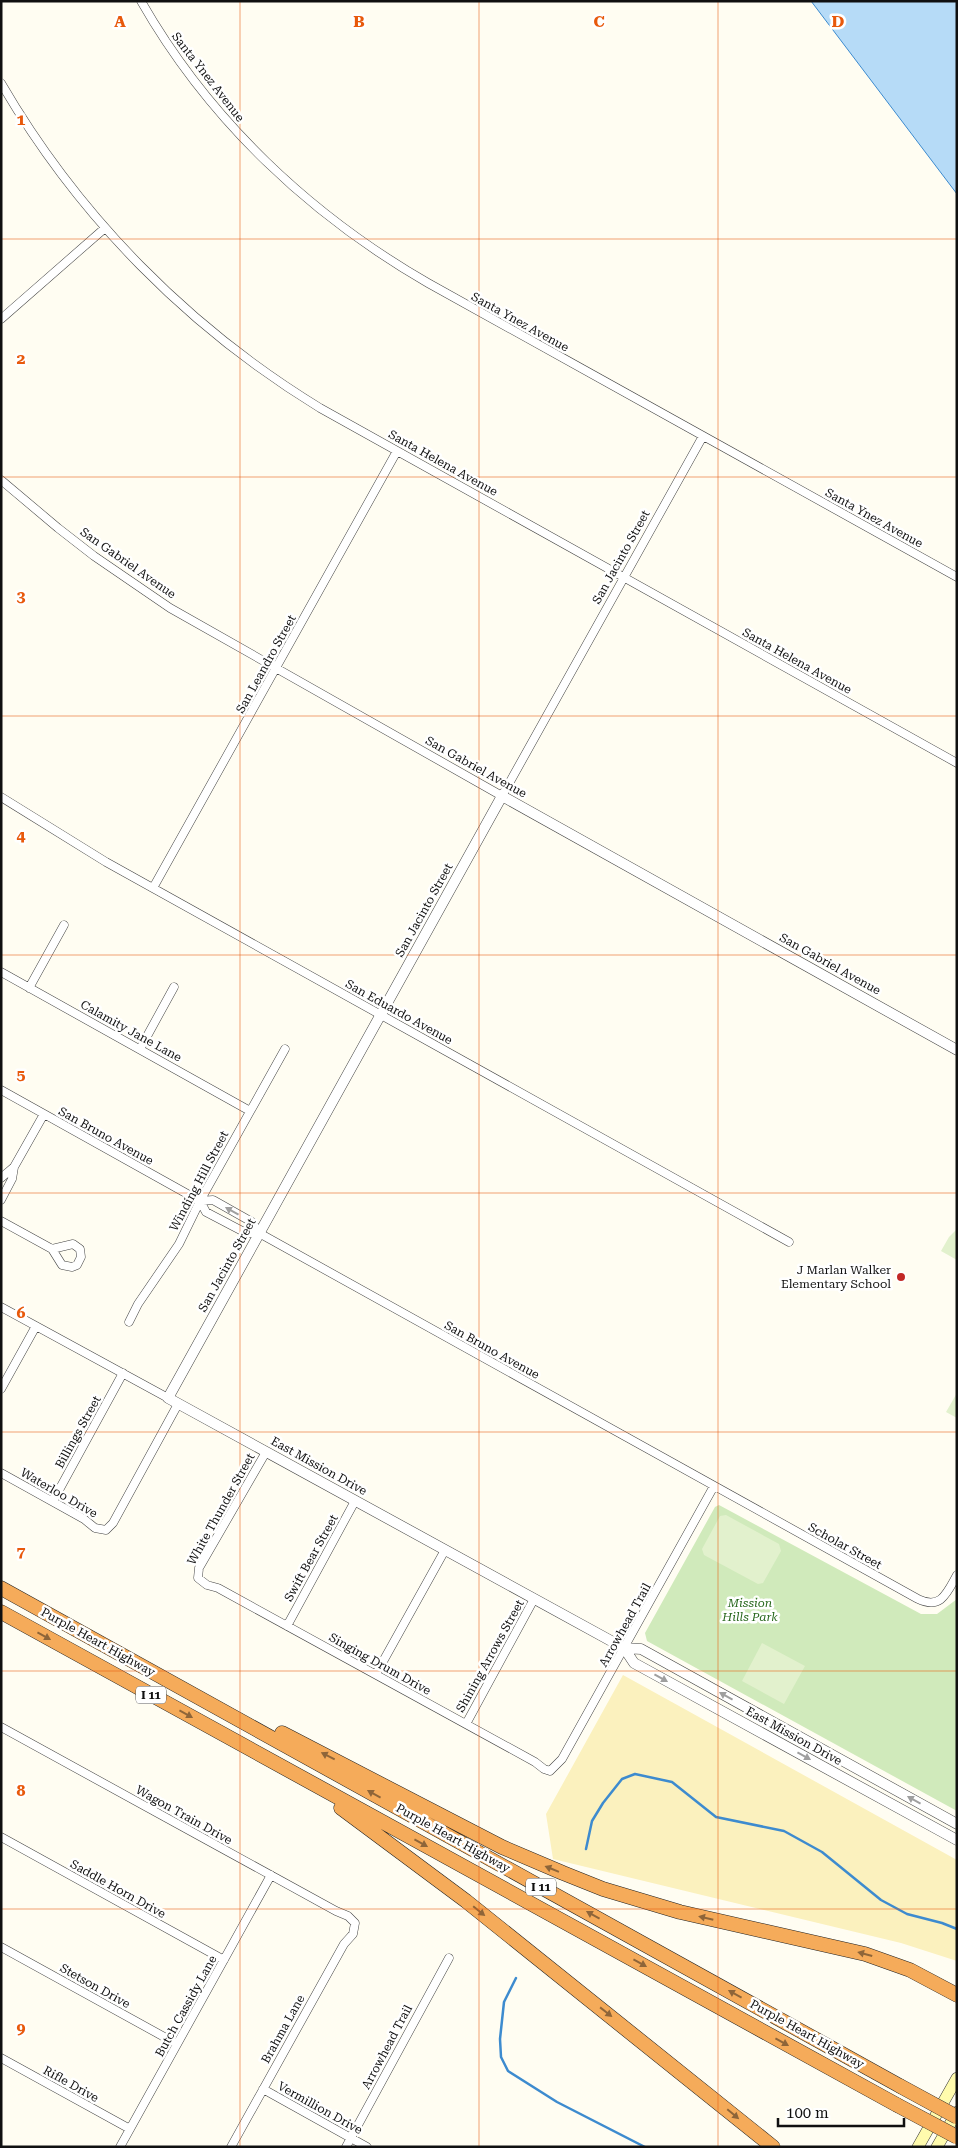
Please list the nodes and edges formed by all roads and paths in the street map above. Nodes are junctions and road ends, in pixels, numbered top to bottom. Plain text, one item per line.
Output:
1 (141, 1) edge
2 (1, 83) edge
3 (105, 228) junction
4 (1, 319) edge
5 (703, 436) junction
6 (397, 450) junction
7 (1, 480) edge
8 (624, 577) junction
9 (957, 577) edge
10 (276, 669) junction
11 (957, 763) edge
12 (502, 796) junction
13 (1, 797) edge
14 (153, 888) junction
15 (64, 925) dead end
16 (1, 972) edge
17 (174, 987) dead end
18 (29, 988) junction
19 (380, 1014) junction
20 (140, 1049) junction
21 (284, 1049) dead end
22 (957, 1050) edge
23 (1, 1090) edge
24 (250, 1111) junction
25 (44, 1114) junction
26 (14, 1167) junction
27 (1, 1178) edge
28 (1, 1200) edge
29 (200, 1201) junction
30 (1, 1221) edge
31 (259, 1233) junction
32 (789, 1242) dead end
33 (52, 1249) dead end
34 (1, 1307) edge
35 (129, 1322) dead end
36 (36, 1326) junction
37 (123, 1373) junction
38 (1, 1389) edge
39 (168, 1398) junction
40 (178, 1404) junction
41 (266, 1452) junction
42 (1, 1473) edge
43 (714, 1486) junction
44 (53, 1501) junction
45 (355, 1501) junction
46 (445, 1550) junction
47 (957, 1575) edge
48 (198, 1578) joint
49 (1, 1588) edge
50 (534, 1599) junction
51 (1, 1612) edge
52 (287, 1626) junction
53 (624, 1648) junction
54 (376, 1674) junction
55 (183, 1688) junction
56 (466, 1724) junction
57 (1, 1727) edge
58 (550, 1771) joint
59 (301, 1777) junction
60 (957, 1824) edge
61 (1, 1837) edge
62 (957, 1840) edge
63 (271, 1876) junction
64 (355, 1923) joint
65 (1, 1948) edge
66 (448, 1958) dead end
67 (224, 1960) junction
68 (910, 1970) junction
69 (957, 1986) edge
70 (957, 1995) edge
71 (177, 2044) junction
72 (1, 2058) edge
73 (957, 2078) edge
74 (263, 2089) junction
75 (957, 2112) edge
76 (957, 2117) edge
77 (130, 2129) junction
78 (351, 2138) junction
79 (957, 2138) edge
80 (120, 2147) edge
81 (231, 2147) edge
82 (346, 2147) edge
83 (367, 2147) edge
84 (773, 2147) edge
85 (918, 2147) edge
86 (937, 2147) edge

1 - 5 street, Santa Ynez Avenue
2 - 3 street, Santa Helena Avenue
3 - 4 street
3 - 6 street, Santa Helena Avenue
5 - 8 street, San Jacinto Street
5 - 9 street, Santa Ynez Avenue
6 - 8 street, Santa Helena Avenue
6 - 10 street, San Leandro Street
7 - 10 street, San Gabriel Avenue
8 - 11 street, Santa Helena Avenue
8 - 12 street, San Jacinto Street
10 - 12 street, San Gabriel Avenue
10 - 14 street, San Leandro Street
12 - 19 street, San Jacinto Street
12 - 22 street, San Gabriel Avenue
13 - 14 street, San Eduardo Avenue
14 - 19 street, San Eduardo Avenue
15 - 18 street
16 - 18 street, Calamity Jane Lane
17 - 20 street
18 - 20 street, Calamity Jane Lane
19 - 31 street, San Jacinto Street
19 - 32 street, San Eduardo Avenue
20 - 24 street, Calamity Jane Lane
21 - 24 street, Winding Hill Street
23 - 25 street, San Bruno Avenue
24 - 29 street, Winding Hill Street
25 - 26 street
25 - 29 street, San Bruno Avenue
26 - 27 street
26 - 28 street
29 - 31 street, San Bruno Avenue
31 -> 29 street, San Bruno Avenue
29 - 35 street, Winding Hill Street
30 - 33 street
31 - 39 street, San Jacinto Street
31 - 43 street, San Bruno Avenue
34 - 36 street, East Mission Drive
36 - 37 street, East Mission Drive
36 - 38 street
37 - 39 street, East Mission Drive
37 - 44 street, Billings Street
39 - 40 street, East Mission Drive
40 - 41 street, East Mission Drive
40 - 44 street, Waterloo Drive
41 - 45 street, East Mission Drive
41 - 48 street, White Thunder Street
42 - 44 street, Waterloo Drive
43 - 47 street, Scholar Street
43 - 53 street, Arrowhead Trail
45 - 46 street, East Mission Drive
45 - 52 street, Swift Bear Street
46 - 50 street, East Mission Drive
46 - 54 street
48 - 52 street, Singing Drum Drive
49 - 55 highway, Purple Heart Highway / I 11
50 - 53 street, East Mission Drive
50 - 56 street, Shining Arrows Street
51 -> 59 highway, Purple Heart Highway / I 11
52 - 54 street, Singing Drum Drive
53 - 58 street, Arrowhead Trail
60 -> 53 street, East Mission Drive
53 -> 62 street, East Mission Drive
54 - 56 street, Singing Drum Drive
68 -> 55 highway
76 -> 55 highway, Purple Heart Highway / I 11, bridge
56 - 58 street, Singing Drum Drive
57 - 63 street, Wagon Train Drive
59 -> 79 highway, Purple Heart Highway / I 11, bridge
59 -> 84 highway
61 - 67 street, Saddle Horn Drive
63 - 64 street, Wagon Train Drive
63 - 67 street, Butch Cassidy Lane
64 - 74 street, Brahma Lane
65 - 71 street, Stetson Drive
66 - 78 street, Arrowhead Trail
67 - 71 street, Butch Cassidy Lane
68 - 69 highway
68 - 70 highway
71 - 77 street, Butch Cassidy Lane
72 - 77 street, Rifle Drive
73 - 85 main road
74 - 78 street, Vermillion Drive
74 - 81 street, Brahma Lane
75 - 86 main road
77 - 80 street, Butch Cassidy Lane
78 - 82 street, Arrowhead Trail
78 - 83 street, Vermillion Drive

